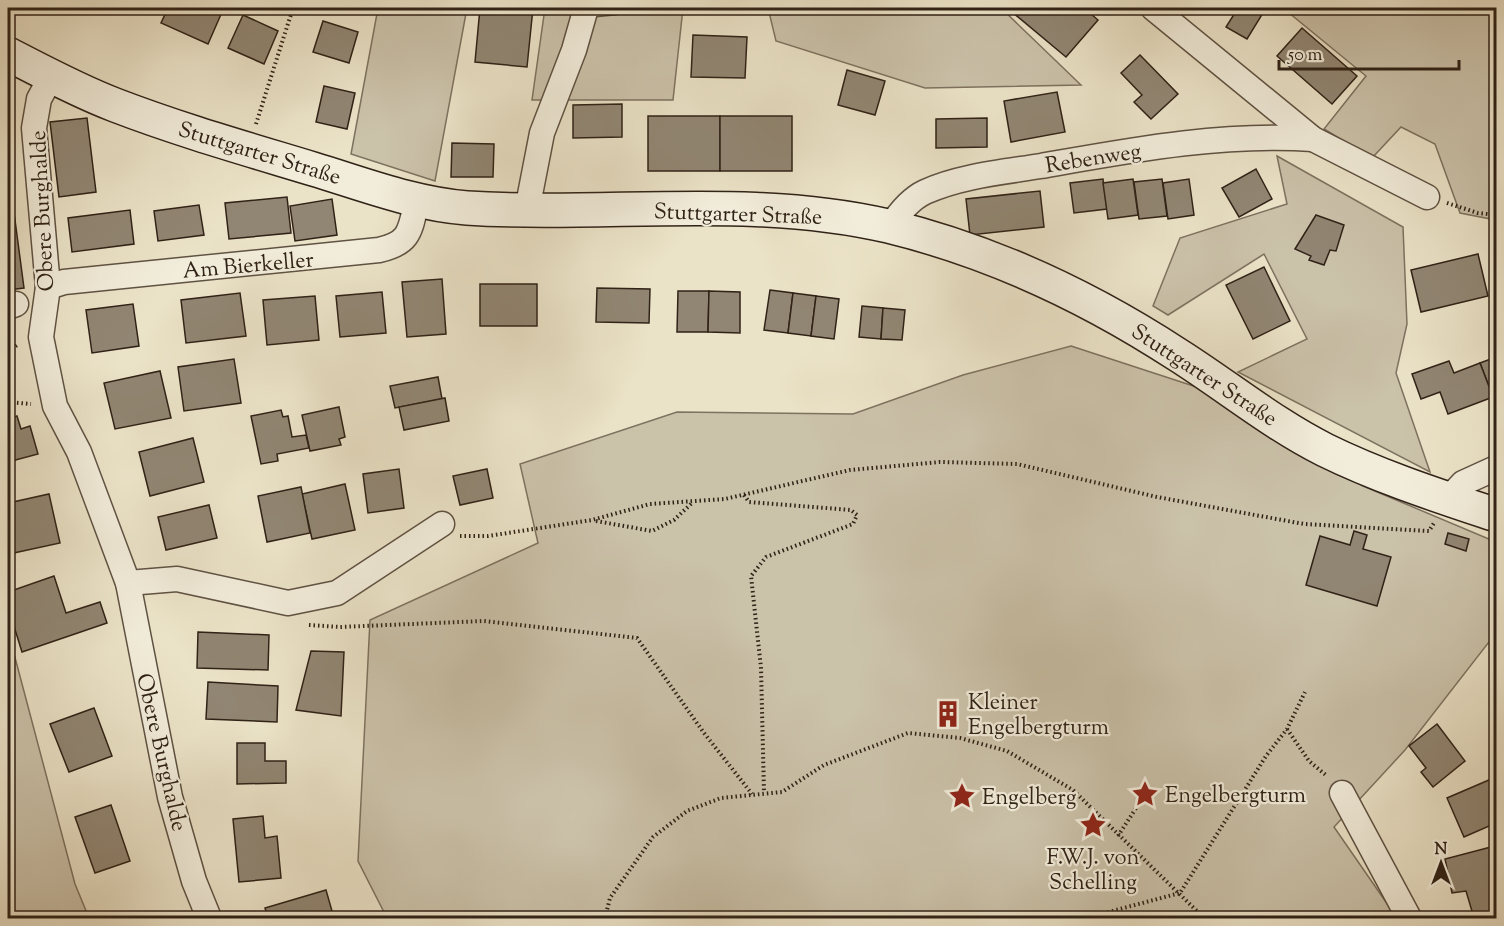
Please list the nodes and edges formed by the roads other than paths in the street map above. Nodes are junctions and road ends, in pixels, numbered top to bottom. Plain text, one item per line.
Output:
1 (616, 8) edge
2 (1153, 8) edge
3 (585, 9) edge
4 (8, 54) edge
5 (51, 77) junction
6 (1313, 139) junction
7 (1426, 197) road end
8 (417, 200) junction
9 (527, 210) junction
10 (890, 227) junction
11 (48, 287) junction
12 (1497, 468) edge
13 (1448, 499) junction
14 (1497, 515) edge
15 (433, 530) road end
16 (128, 583) junction
17 (1341, 794) road end
18 (209, 918) edge
19 (1409, 918) edge

1 - 3 lane
2 - 6 street
3 - 9 street
4 - 5 main road, Stuttgarter Straße
5 - 8 main road, Stuttgarter Straße
5 - 11 street, Obere Burghalde
6 - 7 street
6 - 10 street, Rebenweg
8 - 9 main road, Stuttgarter Straße
8 - 11 street, Am Bierkeller
9 - 10 main road, Stuttgarter Straße
10 - 13 main road, Stuttgarter Straße
11 - 16 street, Obere Burghalde
12 - 13 street
13 - 14 main road, Stuttgarter Straße
15 - 16 street
16 - 18 street, Obere Burghalde
17 - 19 street

